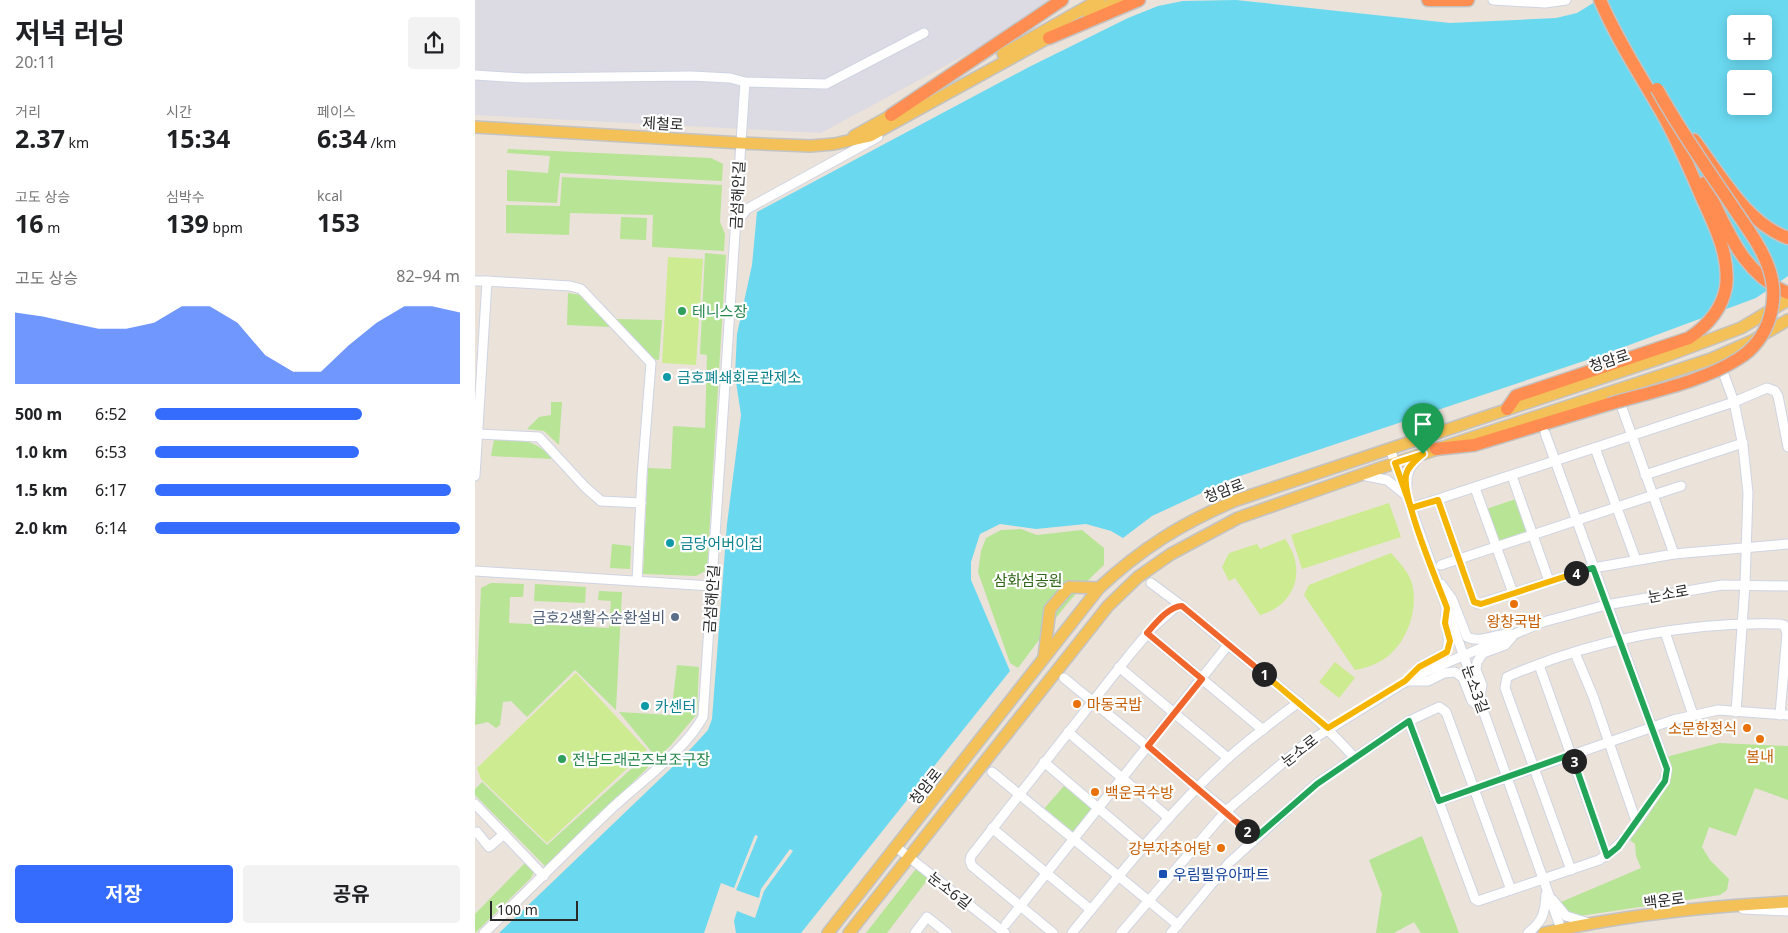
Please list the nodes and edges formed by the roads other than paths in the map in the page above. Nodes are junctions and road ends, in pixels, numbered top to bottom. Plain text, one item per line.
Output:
1 (1062, 0) edge
2 (1099, 0) edge
3 (1118, 0) edge
4 (1139, 0) edge
5 (1428, 0) edge
6 (1468, 0) edge
7 (1493, 0) edge
8 (1566, 0) edge
9 (1599, 0) edge
10 (1608, 0) edge
11 (924, 33) dead end
12 (1049, 38) junction
13 (475, 75) edge
14 (745, 82) junction
15 (1653, 90) junction
16 (915, 111) junction
17 (891, 115) junction
18 (475, 127) edge
19 (848, 139) junction
20 (741, 143) junction
21 (736, 223) junction
22 (1788, 238) edge
23 (475, 281) edge
24 (487, 282) junction
25 (1788, 293) edge
26 (1788, 300) edge
27 (1788, 320) edge
28 (1723, 372) dead end
29 (1734, 402) junction
30 (1622, 408) dead end
31 (1507, 409) junction
32 (1785, 418) edge
33 (1545, 433) dead end
34 (478, 434) junction
35 (1631, 436) junction
36 (1743, 443) junction
37 (1788, 447) edge
38 (1595, 448) junction
39 (1390, 449) junction
40 (1436, 449) junction
41 (1423, 454) junction
42 (1554, 462) junction
43 (1395, 463) junction
44 (1360, 475) junction
45 (1645, 475) junction
46 (475, 476) edge
47 (1511, 476) junction
48 (1681, 486) dead end
49 (1475, 488) junction
50 (1407, 496) junction
51 (1653, 496) junction
52 (1438, 500) junction
53 (641, 503) junction
54 (1616, 507) junction
55 (1411, 508) junction
56 (1575, 521) junction
57 (1533, 535) junction
58 (1788, 544) edge
59 (1496, 547) junction
60 (1746, 547) junction
61 (1674, 554) junction
62 (1459, 559) junction
63 (1635, 560) junction
64 (1441, 565) dead end
65 (1593, 568) junction
66 (475, 571) edge
67 (1436, 577) junction
68 (637, 581) junction
69 (1549, 581) junction
70 (1151, 583) dead end
71 (1745, 584) junction
72 (712, 586) junction
73 (1788, 586) edge
74 (1099, 588) junction
75 (1513, 593) junction
76 (1606, 605) junction
77 (1182, 606) junction
78 (1447, 608) junction
79 (1742, 623) junction
80 (1665, 632) junction
81 (1147, 633) junction
82 (1514, 634) junction
83 (1619, 641) junction
84 (1228, 645) junction
85 (1575, 653) junction
86 (1463, 655) junction
87 (1044, 659) junction
88 (1539, 665) junction
89 (1119, 667) junction
90 (1064, 678) dead end
91 (1202, 679) junction
92 (1405, 681) junction
93 (1479, 700) junction
94 (1093, 701) junction
95 (1299, 702) junction
96 (1483, 709) junction
97 (1736, 712) junction
98 (1175, 713) junction
99 (1693, 715) junction
100 (1784, 715) edge
101 (1409, 721) junction
102 (1651, 726) junction
103 (1328, 728) junction
104 (1263, 730) junction
105 (1068, 732) junction
106 (1609, 740) junction
107 (1148, 746) junction
108 (1572, 754) junction
109 (1229, 758) junction
110 (1353, 758) junction
111 (1044, 762) junction
112 (1535, 768) junction
113 (993, 772) dead end
114 (1123, 778) junction
115 (1507, 778) junction
116 (1197, 788) junction
117 (1475, 790) junction
118 (1019, 794) junction
119 (1439, 801) junction
120 (475, 804) edge
121 (1098, 808) junction
122 (1226, 811) junction
123 (1169, 818) junction
124 (1636, 821) junction
125 (992, 828) junction
126 (477, 832) dead end
127 (504, 834) junction
128 (1255, 838) junction
129 (1074, 839) junction
130 (896, 847) junction
131 (1144, 848) junction
132 (1607, 856) junction
133 (908, 857) junction
134 (1571, 870) junction
135 (1047, 874) junction
136 (544, 876) junction
137 (1119, 877) junction
138 (1543, 880) junction
139 (1511, 890) junction
140 (1548, 892) junction
141 (1148, 900) junction
142 (1788, 902) edge
143 (1020, 906) junction
144 (1725, 907) junction
145 (1091, 910) junction
146 (1788, 912) edge
147 (1594, 924) junction
148 (1178, 925) junction
149 (1005, 928) edge
150 (1561, 929) junction
151 (484, 933) edge
152 (828, 933) edge
153 (849, 933) edge
154 (915, 933) edge
155 (947, 933) edge
156 (1053, 933) edge
157 (1073, 933) edge
158 (1121, 933) edge
159 (1171, 933) edge
160 (1527, 933) edge
161 (1544, 933) edge

1 - 17 highway
2 - 17 main road, 제철로
3 - 12 main road, 제철로
4 - 12 highway
5 - 6 highway
7 - 8 street
9 - 15 highway
10 - 15 highway
11 - 14 street
12 - 16 main road, 제철로
13 - 14 street
14 - 20 street, 금섬해안길
15 - 22 highway, bridge
15 - 25 highway
15 - 31 highway
15 - 40 highway, bridge
16 - 19 main road, 제철로
16 - 21 street
17 - 19 main road, 제철로
18 - 20 main road, 제철로
19 - 20 main road, 제철로
20 - 21 street, 금섬해안길
21 - 72 street, 금섬해안길
23 - 24 street
24 - 34 street
24 - 53 street
26 - 31 main road, 청암로
27 - 40 main road, 청암로
28 - 29 street
29 - 32 street
29 - 35 street
29 - 36 street
30 - 35 street
31 - 39 main road, 청암로
32 - 37 street
33 - 42 street
34 - 46 street
34 - 53 street
35 - 38 street
35 - 45 street
36 - 45 street
36 - 60 street
38 - 42 street
38 - 54 street
39 - 43 street, 눈소3길
39 - 74 main road, 청암로
40 - 41 main road, 청암로
41 - 43 main road, 청암로
41 - 50 street
42 - 47 street
42 - 56 street
43 - 44 main road, 청암로
43 - 50 street, 눈소3길
44 - 50 street
44 - 133 main road, 청암로
45 - 51 street
47 - 49 street
47 - 57 street
48 - 51 street
49 - 52 street
49 - 59 street
50 - 55 street, 눈소3길
51 - 54 street
51 - 61 street
52 - 55 street
52 - 62 street
53 - 68 street
54 - 56 street
54 - 63 street
55 - 67 street, 눈소3길
56 - 57 street
56 - 65 street
57 - 59 street
57 - 69 street
58 - 60 street
59 - 62 street
59 - 75 street
60 - 61 street
60 - 71 street
61 - 63 street
62 - 64 street
62 - 75 street
63 - 65 street
65 - 69 street
65 - 76 street
66 - 68 street
67 - 78 street, 눈소3길
67 - 82 street
68 - 72 street
69 - 75 street
70 - 77 street
71 - 73 street, 눈소로
71 - 76 street, 눈소로
71 - 79 street
72 - 136 street, 금섬해안길
74 - 87 main road, 청암로
74 - 87 main road
76 - 82 street, 눈소로
76 - 83 street
77 - 81 street
77 - 84 street
78 - 86 street, 눈소3길
78 - 92 street
79 - 80 street
79 - 97 street
79 - 100 street
80 - 83 street
80 - 99 street
81 - 89 street
81 - 91 street
82 - 86 street, 눈소로
82 - 93 street
83 - 85 street
83 - 102 street
84 - 91 street
84 - 95 street
85 - 88 street
85 - 106 street
86 - 92 street, 눈소로
86 - 93 street, 눈소3길
87 - 130 main road, 청암로
88 - 108 street
88 - 112 street
89 - 94 street
89 - 98 street
90 - 94 street
91 - 98 street
91 - 104 street
92 - 96 street
92 - 103 street, 눈소로
93 - 96 street, 눈소3길
94 - 105 street
94 - 107 street
95 - 103 street
95 - 104 street
96 - 115 street, 눈소3길
97 - 99 street
97 - 100 street
98 - 107 street
98 - 109 street
99 - 102 street
101 - 110 street
101 - 117 street
101 - 119 street
102 - 106 street
102 - 124 street
103 - 110 street
103 - 122 street, 눈소로
104 - 109 street
105 - 111 street
105 - 114 street
106 - 108 street
106 - 124 street
107 - 114 street
107 - 116 street
108 - 112 street
108 - 132 street
109 - 116 street
110 - 128 street
111 - 118 street
111 - 121 street
112 - 115 street
112 - 134 street
113 - 118 street
114 - 121 street
114 - 123 street
115 - 117 street
115 - 138 street, 눈소3길
116 - 122 street
116 - 123 street
117 - 119 street
117 - 139 street
118 - 125 street
118 - 129 street
119 - 139 street
120 - 127 street
121 - 129 street
121 - 131 street
122 - 128 street
122 - 141 street, 눈소로
123 - 131 street
124 - 132 street
125 - 135 street
125 - 143 street
126 - 127 street
127 - 136 street
128 - 148 street
129 - 135 street
129 - 137 street
130 - 133 street, 눈소6길
130 - 152 main road, 청암로
131 - 137 street
132 - 134 street
133 - 149 street, 눈소6길
133 - 153 main road, 청암로
134 - 138 street
135 - 143 street
135 - 145 street
136 - 151 street, 금섬해안길
137 - 141 street
137 - 145 street
138 - 139 street
138 - 140 street, 눈소3길
140 - 147 street
140 - 150 street, 눈소3길
140 - 160 street
141 - 148 street
141 - 158 street, 눈소로
142 - 144 main road, 백운로
143 - 149 street
143 - 156 street
144 - 146 street
144 - 147 main road, 백운로
145 - 157 street
147 - 150 main road, 백운로
148 - 159 street
150 - 161 main road, 백운로
154 - 155 street

